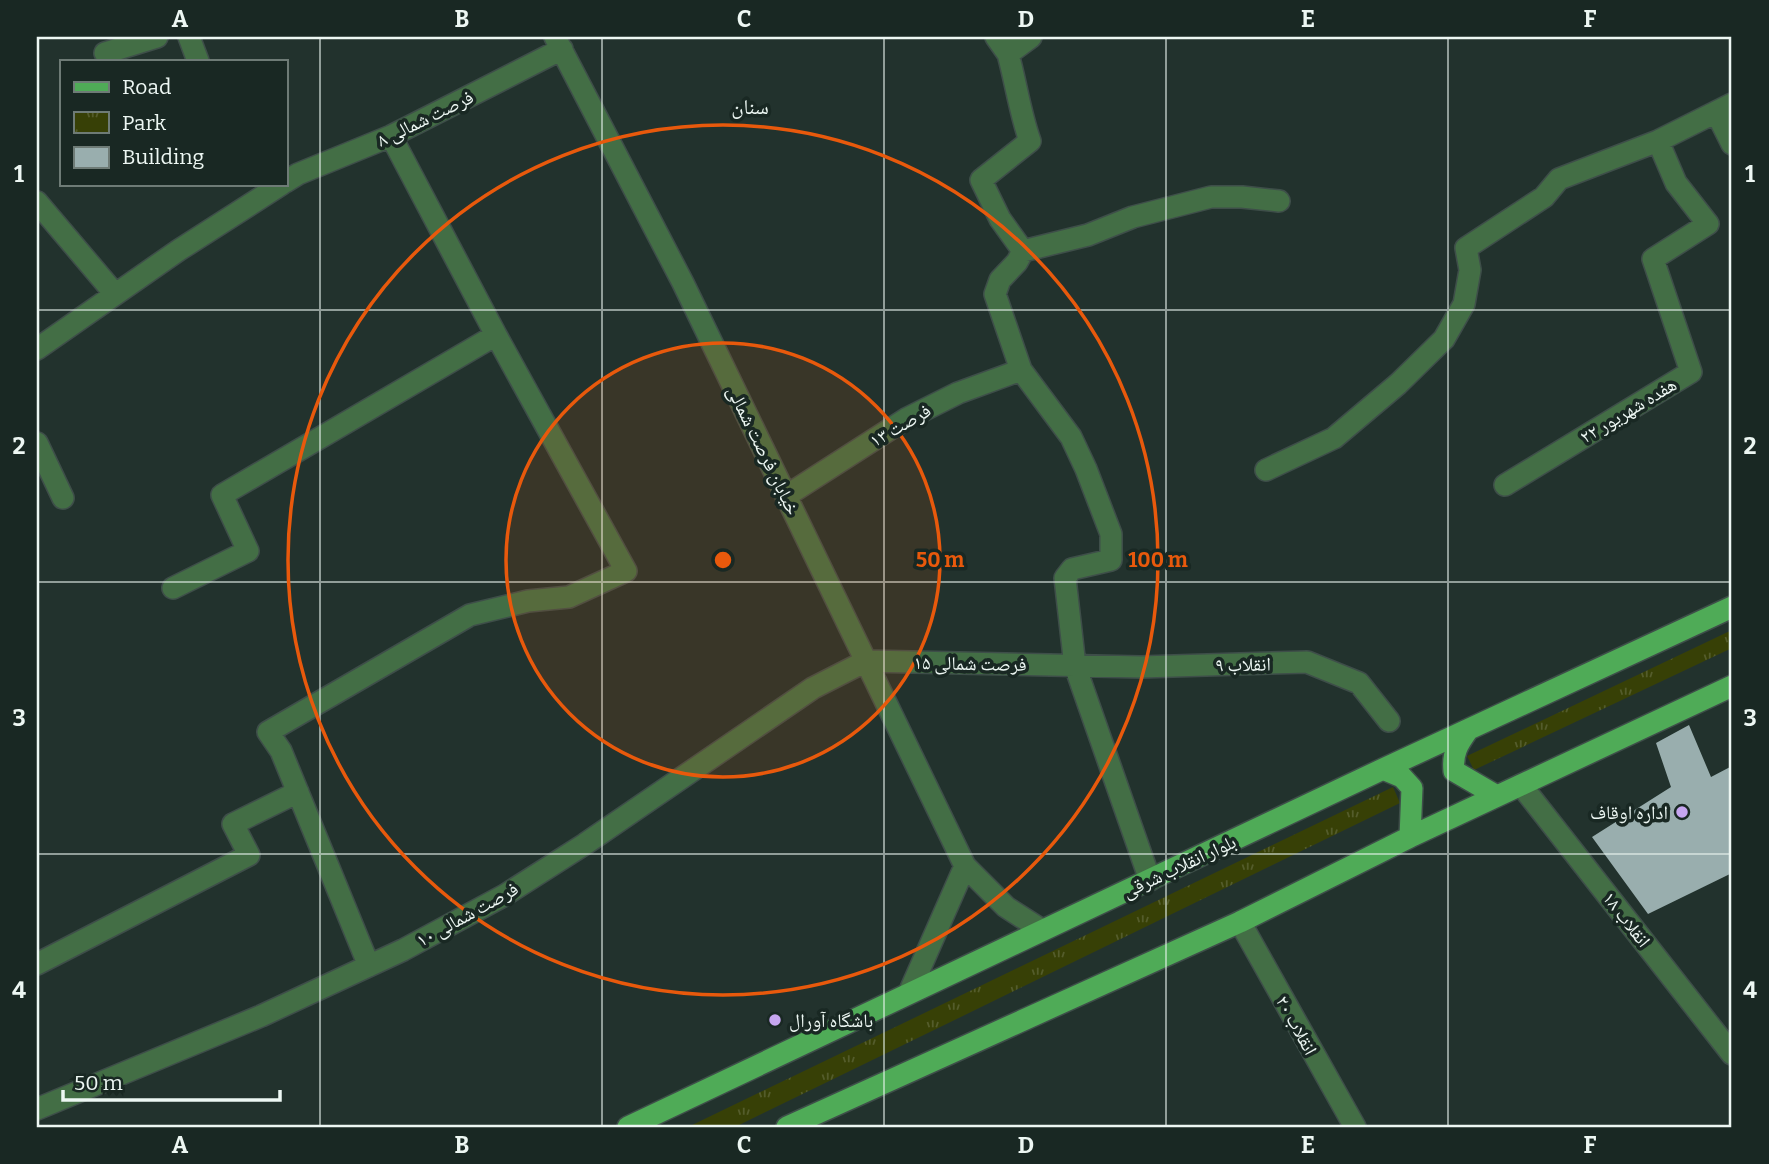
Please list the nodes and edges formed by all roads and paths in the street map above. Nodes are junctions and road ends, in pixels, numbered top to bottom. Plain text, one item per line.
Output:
1 (157, 37) edge
2 (189, 37) edge
3 (1031, 37) edge
4 (559, 43) edge
5 (1002, 45) edge
6 (105, 53) dead end
7 (198, 60) edge
8 (1724, 108) edge
9 (391, 136) junction
10 (1658, 141) junction
11 (1732, 144) edge
12 (287, 181) edge
13 (273, 186) edge
14 (250, 192) edge
15 (1279, 201) dead end
16 (37, 202) edge
17 (1023, 251) junction
18 (115, 294) junction
19 (496, 335) junction
20 (37, 349) edge
21 (1021, 370) junction
22 (37, 443) edge
23 (1266, 470) dead end
24 (1505, 485) dead end
25 (786, 496) junction
26 (63, 498) dead end
27 (173, 588) dead end
28 (1732, 607) edge
29 (866, 661) junction
30 (1075, 666) junction
31 (1732, 686) edge
32 (1389, 721) dead end
33 (1468, 730) junction
34 (1383, 769) junction
35 (1521, 785) junction
36 (298, 792) junction
37 (1497, 796) junction
38 (1410, 837) junction
39 (965, 866) junction
40 (1150, 880) junction
41 (1240, 922) junction
42 (1042, 930) junction
43 (37, 964) edge
44 (369, 966) junction
45 (909, 993) junction
46 (1732, 1054) edge
47 (37, 1109) edge
48 (628, 1127) edge
49 (788, 1127) edge
50 (1355, 1127) edge

1 - 6 street
2 - 7 street
3 - 5 street
4 - 9 street, فرصت شمالی ۸
4 - 25 street, خیابان فرصت شمالی
5 - 17 street
8 - 10 street
8 - 11 street
9 - 12 street, فرصت شمالی ۸
9 - 19 street
10 - 23 street
10 - 24 street, هفده شهریور ۲۲
13 - 14 street, فرصت شمالی ۸
14 - 18 street, فرصت شمالی ۸
15 - 17 street
16 - 18 street
17 - 21 street
18 - 20 street, فرصت شمالی ۸
19 - 27 street
19 - 36 street
21 - 25 street, فرصت ۱۳
21 - 30 street
22 - 26 street
25 - 29 street, خیابان فرصت شمالی
28 - 33 main road, بلوار انقلاب شرقی
29 - 30 street, فرصت شمالی ۱۵
29 - 39 street, خیابان فرصت شمالی
29 - 44 street, فرصت شمالی ۱۰
30 - 32 street, انقلاب ۹
30 - 40 street
31 - 35 main road
33 - 34 main road, بلوار انقلاب شرقی
33 - 37 main road
34 - 38 main road
34 - 40 main road, بلوار انقلاب شرقی
35 - 37 main road
35 - 46 street, انقلاب ۱۸
36 - 43 street
36 - 44 street
37 - 38 main road
38 - 41 main road
39 - 42 street, خیابان فرصت شمالی
39 - 45 street
40 - 42 main road, بلوار انقلاب شرقی
41 - 49 main road
41 - 50 street, انقلاب ۲۰
42 - 45 main road, بلوار انقلاب شرقی
44 - 47 street, فرصت شمالی ۱۰
45 - 48 main road, بلوار انقلاب شرقی

